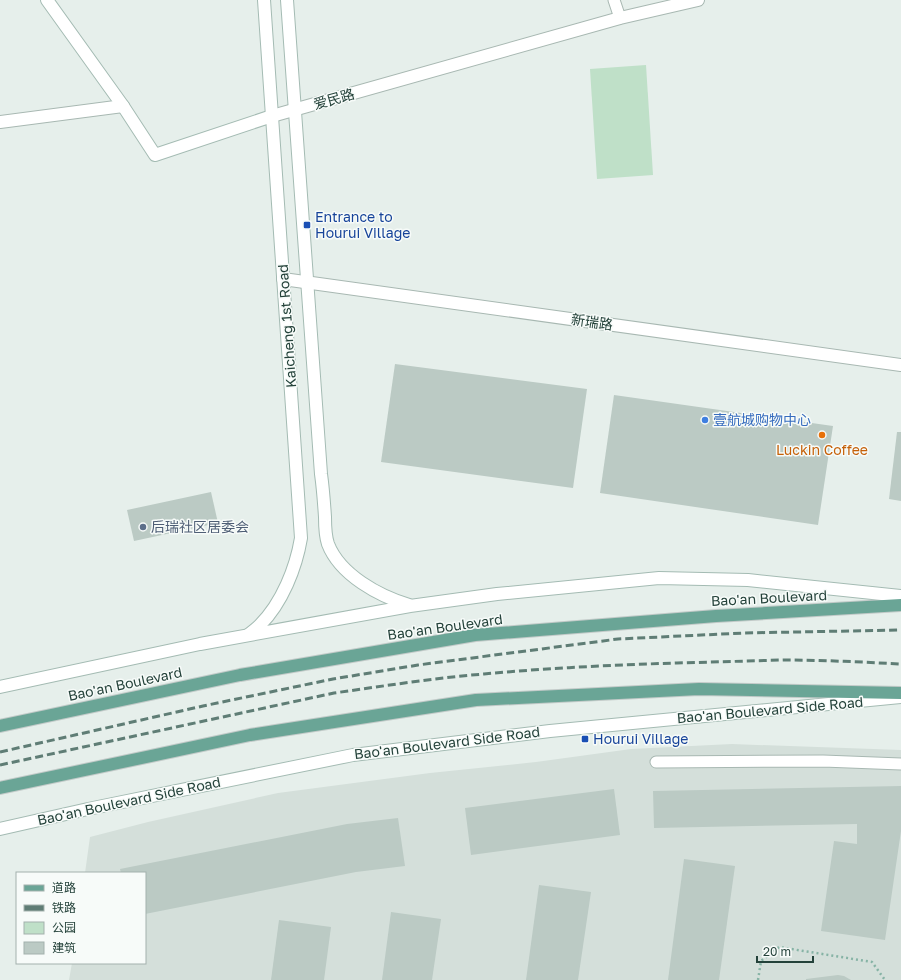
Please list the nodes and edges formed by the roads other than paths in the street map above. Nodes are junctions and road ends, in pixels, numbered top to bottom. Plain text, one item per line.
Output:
1 (47, 0) edge
2 (264, 0) edge
3 (287, 0) edge
4 (614, 0) edge
5 (698, 0) edge
6 (620, 18) junction
7 (123, 106) junction
8 (295, 110) junction
9 (272, 116) junction
10 (0, 122) edge
11 (283, 279) junction
12 (308, 282) junction
13 (901, 365) edge
14 (901, 596) edge
15 (901, 605) edge
16 (410, 606) junction
17 (248, 635) junction
18 (0, 687) edge
19 (901, 693) edge
20 (901, 697) edge
21 (0, 726) edge
22 (656, 762) dead end
23 (901, 764) edge
24 (0, 788) edge
25 (0, 829) edge

1 - 7 street, 爱民路
2 - 9 street, Kaicheng 1st Road
3 - 8 street, Kaicheng 1st Road
4 - 6 lane
5 - 6 street, 爱民路
6 - 8 street, 爱民路
7 - 9 street, 爱民路
7 - 10 street
8 - 9 street, 爱民路
8 - 12 street, Kaicheng 1st Road
9 - 11 street, Kaicheng 1st Road
11 - 12 street, 新瑞路
11 - 17 street, Kaicheng 1st Road
12 - 13 street, 新瑞路
12 - 16 street, Kaicheng 1st Road
14 - 16 street
15 - 21 main road, Bao'an Boulevard
16 - 17 street
17 - 18 street
19 - 24 main road
20 - 25 street, Bao'an Boulevard Side Road
22 - 23 lane

